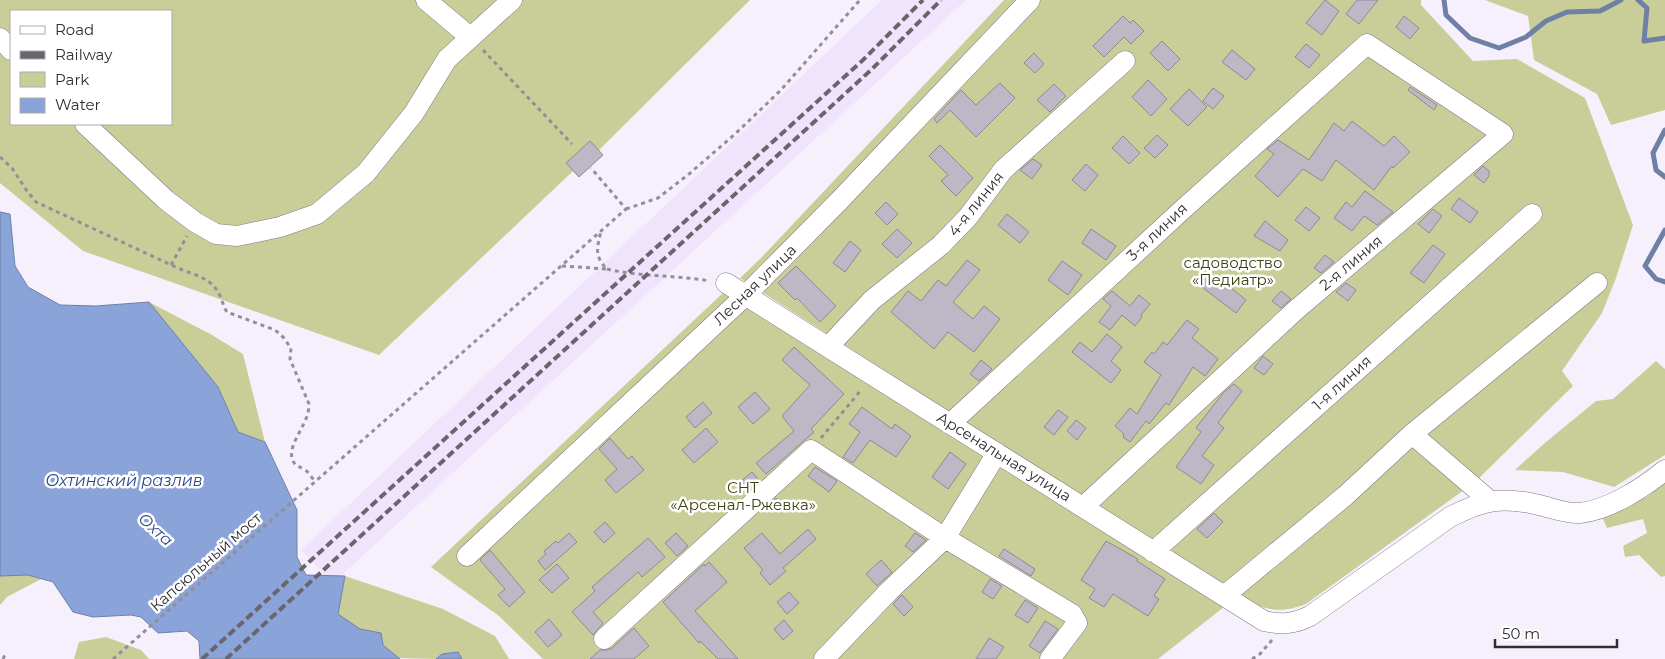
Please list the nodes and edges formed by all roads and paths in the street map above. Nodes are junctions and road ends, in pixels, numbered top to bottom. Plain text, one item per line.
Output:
1 (426, 0) edge
2 (512, 0) edge
3 (860, 0) edge
4 (1030, 0) edge
5 (470, 37) junction
6 (0, 38) edge
7 (1367, 44) joint
8 (10, 49) edge
9 (1125, 61) dead end
10 (86, 125) edge
11 (572, 144) dead end
12 (0, 157) edge
13 (591, 168) dead end
14 (626, 210) junction
15 (1532, 214) dead end
16 (195, 222) junction
17 (602, 231) junction
18 (171, 265) junction
19 (561, 266) junction
20 (607, 269) junction
21 (1597, 282) dead end
22 (726, 283) joint
23 (746, 295) junction
24 (828, 347) junction
25 (873, 375) junction
26 (950, 423) junction
27 (1412, 434) junction
28 (811, 450) junction
29 (997, 453) junction
30 (1665, 470) edge
31 (315, 482) junction
32 (1490, 501) junction
33 (1083, 507) junction
34 (945, 538) junction
35 (1153, 552) junction
36 (467, 556) dead end
37 (1224, 596) junction
38 (1285, 624) junction
39 (604, 639) dead end
40 (6, 652) dead end
41 (3, 659) edge
42 (112, 659) edge
43 (824, 659) edge
44 (1050, 659) edge
45 (1252, 659) edge

1 - 5 street
2 - 5 street
3 - 14 path
4 - 23 street, Лесная улица
5 - 11 path
5 - 16 street
6 - 8 street
7 - 26 street, 3-я линия
7 - 33 street, 2-я линия
9 - 24 street, 4-я линия
10 - 16 street
12 - 18 path
13 - 14 path
14 - 17 path, Капсюльный мост
15 - 35 street, 1-я линия
16 - 18 path
17 - 19 path, Капсюльный мост
17 - 20 path
18 - 31 path
19 - 20 path
19 - 31 path, Капсюльный мост
20 - 22 path
21 - 27 street
22 - 23 street, Арсенальная улица
23 - 24 street, Арсенальная улица
23 - 36 street, Лесная улица
24 - 25 street, Арсенальная улица
25 - 26 street, Арсенальная улица
25 - 28 path
26 - 29 street, Арсенальная улица
27 - 32 street
27 - 37 street
28 - 34 street
28 - 39 street
29 - 33 street, Арсенальная улица
29 - 34 street
30 - 32 street
31 - 42 path, Капсюльный мост
32 - 38 street
33 - 35 street, Арсенальная улица
34 - 43 street
34 - 44 street
35 - 37 street, Арсенальная улица
37 - 38 street, Арсенальная улица
38 - 45 path
40 - 41 path

